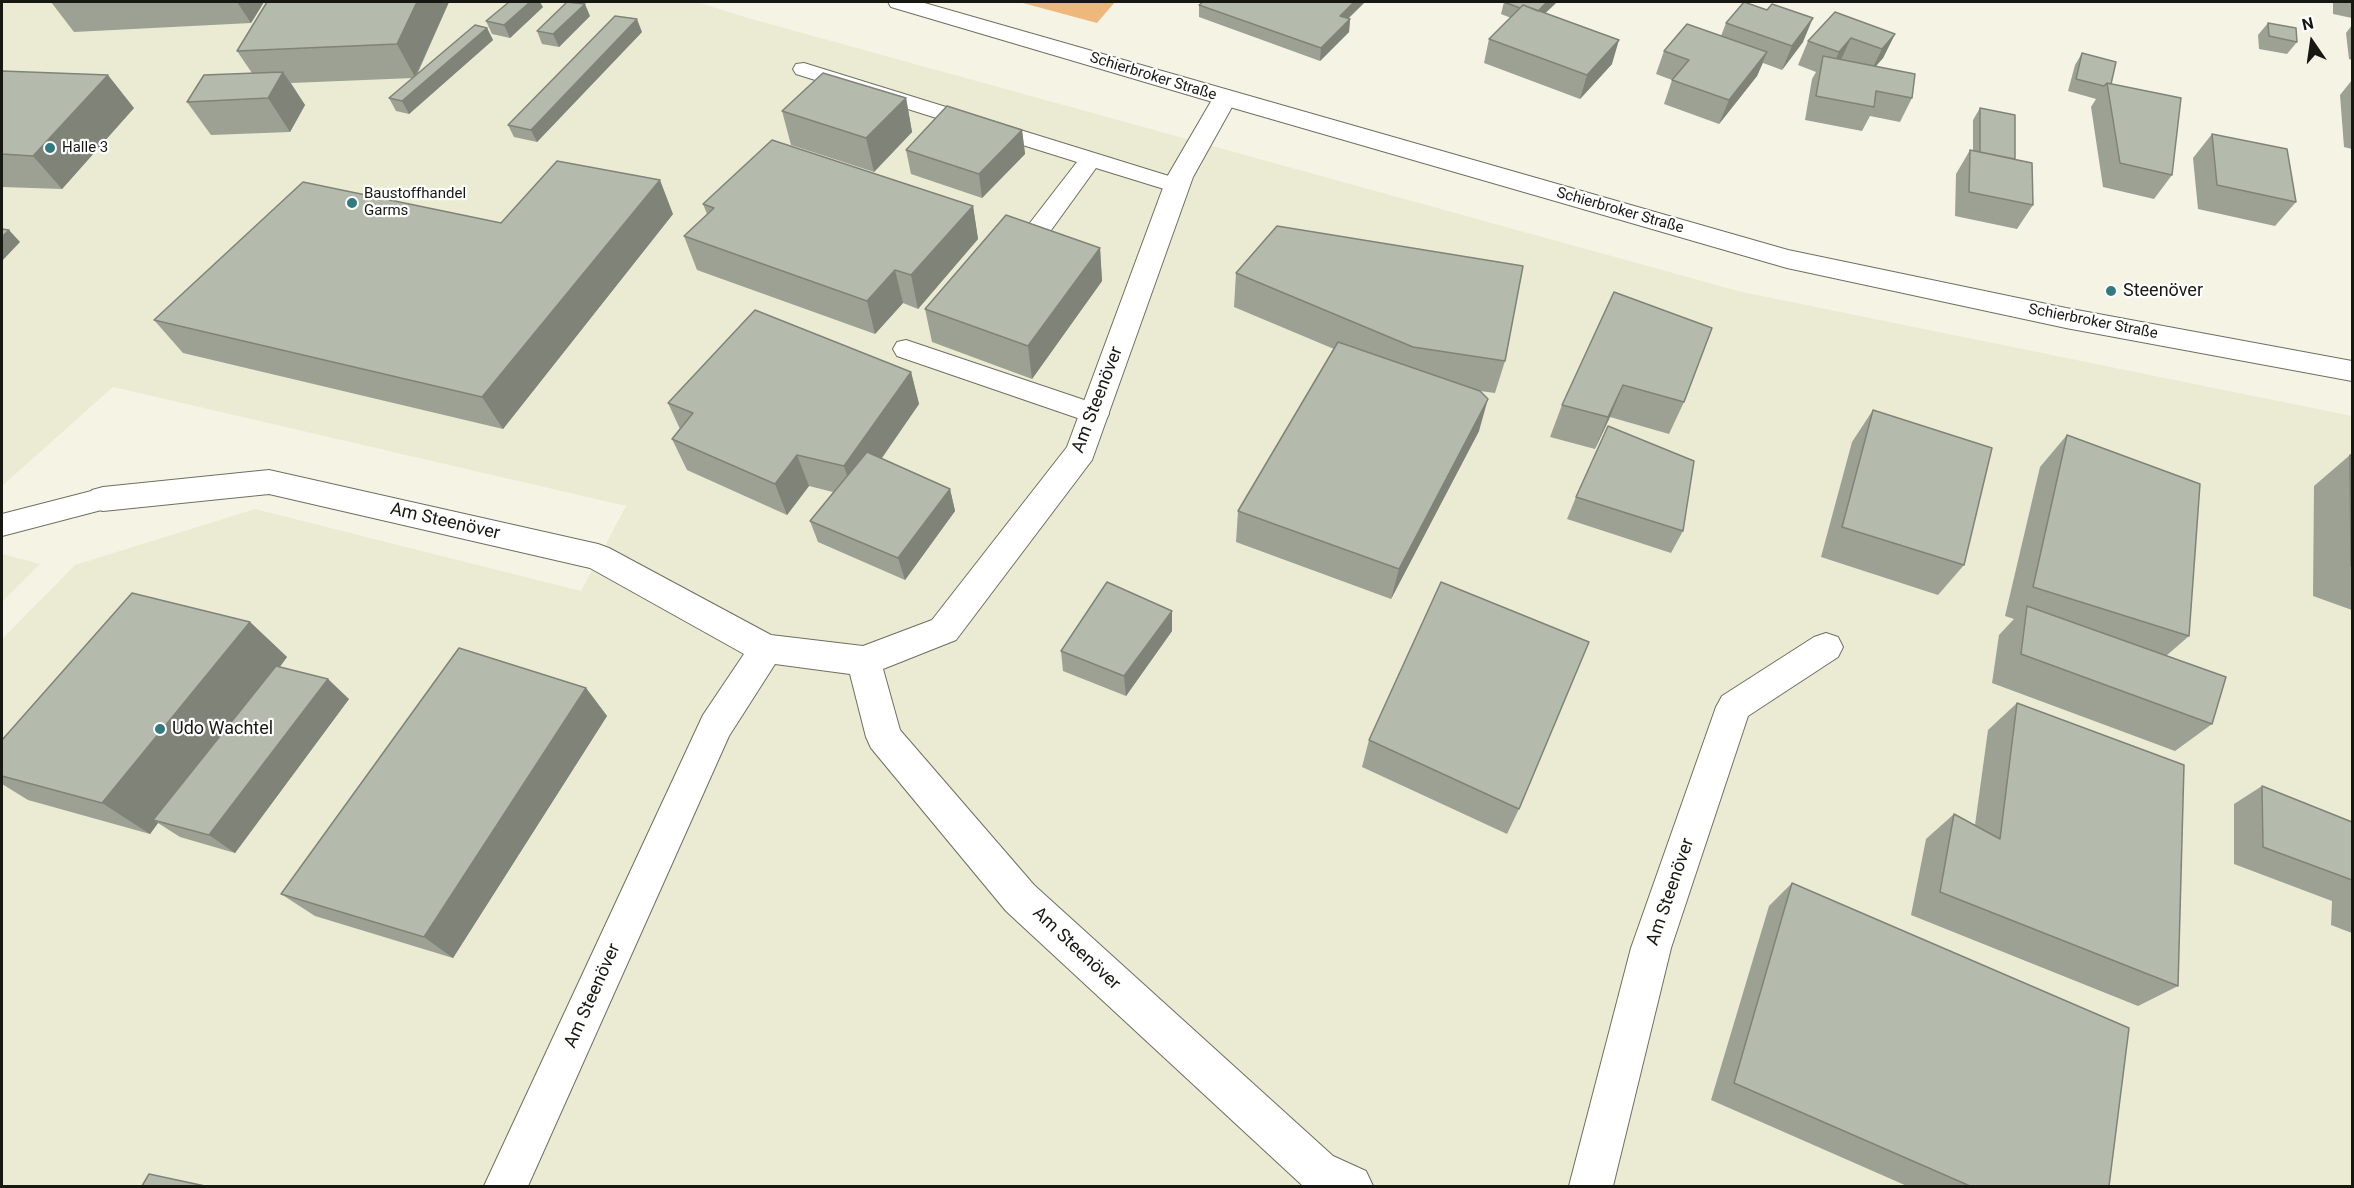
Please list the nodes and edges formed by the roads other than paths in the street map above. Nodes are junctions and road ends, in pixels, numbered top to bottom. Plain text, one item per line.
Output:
1 (899, 2) edge
2 (804, 69) dead end
3 (1225, 98) junction
4 (1091, 159) junction
5 (1177, 186) junction
6 (1035, 234) edge
7 (906, 349) dead end
8 (2352, 370) edge
9 (1095, 414) junction
10 (103, 499) joint
11 (2, 525) edge
12 (1826, 647) dead end
13 (766, 649) junction
14 (864, 661) junction
15 (506, 1186) edge
16 (1351, 1186) edge
17 (1592, 1186) edge

1 - 3 street, Schierbroker Straße
2 - 4 lane
3 - 5 street, Am Steenöver
3 - 8 street, Schierbroker Straße
4 - 5 lane
4 - 6 lane
5 - 9 street, Am Steenöver
7 - 9 lane
9 - 14 street, Am Steenöver
10 - 11 lane
10 - 13 street, Am Steenöver
12 - 17 street, Am Steenöver
13 - 14 street, Am Steenöver
13 - 15 street, Am Steenöver
14 - 16 street, Am Steenöver

